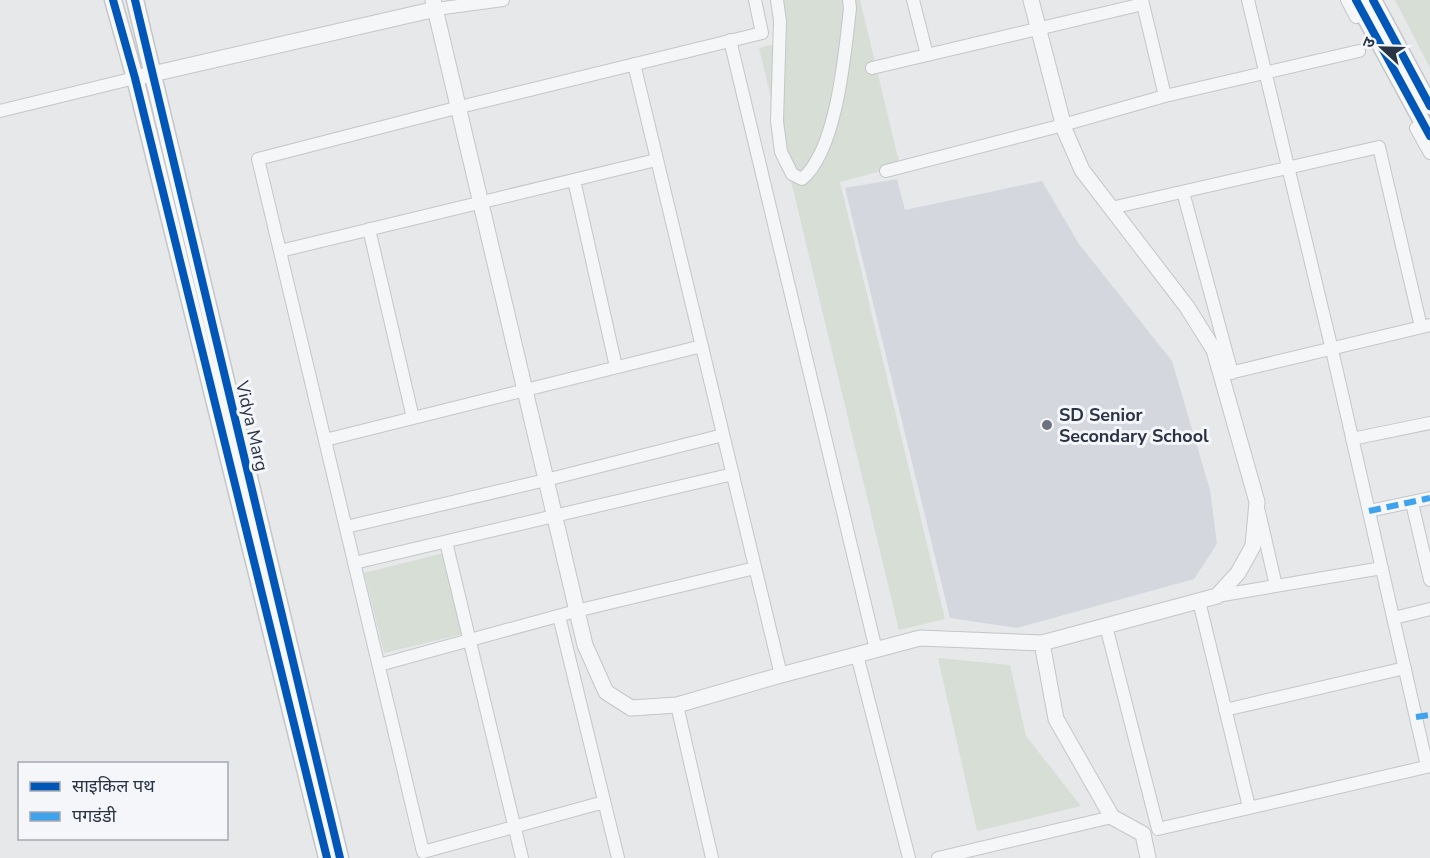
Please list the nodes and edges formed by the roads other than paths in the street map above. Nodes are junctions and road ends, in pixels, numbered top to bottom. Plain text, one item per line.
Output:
1 (113, 0) edge
2 (135, 0) edge
3 (503, 0) edge
4 (755, 0) edge
5 (777, 0) edge
6 (849, 0) edge
7 (914, 0) edge
8 (1031, 0) edge
9 (1248, 0) edge
10 (1347, 0) edge
11 (1356, 0) edge
12 (1372, 0) edge
13 (1142, 2) edge
14 (435, 4) edge
15 (1039, 29) junction
16 (730, 40) junction
17 (1359, 51) dead end
18 (927, 55) junction
19 (634, 64) junction
20 (872, 68) dead end
21 (152, 73) junction
22 (1265, 73) junction
23 (135, 78) junction
24 (1165, 96) junction
25 (1430, 106) edge
26 (460, 107) junction
27 (0, 111) edge
28 (1063, 125) junction
29 (1430, 136) edge
30 (1430, 153) edge
31 (656, 160) junction
32 (1288, 167) junction
33 (886, 171) dead end
34 (574, 180) junction
35 (1183, 192) junction
36 (482, 202) junction
37 (1111, 208) junction
38 (369, 228) junction
39 (280, 250) junction
40 (1425, 326) edge
41 (702, 346) junction
42 (1331, 347) junction
43 (616, 368) junction
44 (1226, 374) junction
45 (525, 390) junction
46 (413, 418) junction
47 (1430, 423) edge
48 (723, 435) junction
49 (1352, 439) junction
50 (325, 440) junction
51 (733, 474) junction
52 (546, 480) junction
53 (1430, 498) edge
54 (1257, 502) junction
55 (1412, 502) junction
56 (1369, 511) junction
57 (554, 516) junction
58 (346, 527) junction
59 (446, 542) junction
60 (1428, 558) edge
61 (354, 563) junction
62 (755, 568) junction
63 (1382, 568) junction
64 (1430, 580) edge
65 (1276, 586) junction
66 (1217, 596) junction
67 (1199, 601) junction
68 (1430, 609) edge
69 (576, 611) junction
70 (559, 616) junction
71 (1394, 618) junction
72 (1106, 626) junction
73 (470, 641) junction
74 (1042, 643) junction
75 (876, 650) junction
76 (857, 655) junction
77 (379, 665) junction
78 (1405, 668) junction
79 (781, 675) junction
80 (677, 705) junction
81 (1225, 710) junction
82 (1430, 715) edge
83 (1416, 717) junction
84 (1429, 766) edge
85 (604, 802) junction
86 (1248, 807) junction
87 (1112, 817) junction
88 (515, 828) junction
89 (1151, 832) junction
90 (327, 858) edge
91 (340, 858) edge
92 (522, 858) edge
93 (618, 858) edge
94 (712, 858) edge
95 (909, 858) edge
96 (938, 858) edge
97 (1148, 858) edge

1 - 23 main road, Vidya Marg
2 - 21 main road, Vidya Marg
3 - 14 street
4 - 16 street
5 - 6 street
7 - 18 street
8 - 15 street
9 - 22 street
10 - 30 street
11 - 29 main road
12 - 25 main road
13 - 15 street
13 - 24 street
14 - 21 street
14 - 26 street
15 - 18 street
15 - 28 street
16 - 19 street
16 - 75 street
17 - 22 street
18 - 20 street
19 - 26 street
19 - 31 street
21 - 23 street
21 - 91 main road, Vidya Marg
22 - 24 street
22 - 32 street
23 - 27 street
23 - 90 main road, Vidya Marg
24 - 28 street
26 - 36 street
26 - 39 street
28 - 33 street
28 - 37 street
31 - 34 street
31 - 41 street
32 - 35 street
32 - 40 street
32 - 42 street
34 - 36 street
34 - 43 street
35 - 37 street
35 - 44 street
36 - 38 street
36 - 45 street
37 - 44 street
38 - 39 street
38 - 46 street
39 - 50 street
40 - 42 street
41 - 43 street
41 - 48 street
42 - 44 street
42 - 49 street
43 - 45 street
44 - 54 street
45 - 46 street
45 - 52 street
46 - 50 street
47 - 49 street
48 - 51 street
48 - 52 street
49 - 56 street
50 - 58 street
51 - 57 street
51 - 62 street
52 - 57 street
52 - 58 street
53 - 55 street
54 - 65 street
54 - 66 street
55 - 56 street
55 - 60 street
56 - 63 street
57 - 59 street
57 - 69 street
58 - 61 street
59 - 61 street
59 - 73 street
60 - 64 street
61 - 77 street
62 - 69 street
62 - 79 street
63 - 65 street
63 - 71 street
65 - 66 street
66 - 67 street
67 - 72 street
67 - 81 street
68 - 71 street
69 - 70 street
69 - 80 street
70 - 73 street
70 - 85 street
71 - 78 street
72 - 74 street
72 - 89 street
73 - 77 street
73 - 88 street
74 - 75 street
74 - 87 street
75 - 76 street
76 - 79 street
76 - 95 street
77 - 88 street
78 - 81 street
78 - 83 street
79 - 80 street
80 - 94 street
81 - 86 street
82 - 83 street
83 - 84 street
84 - 86 street
85 - 88 street
85 - 93 street
86 - 89 street
87 - 89 street
87 - 96 street
88 - 92 street
89 - 97 street

